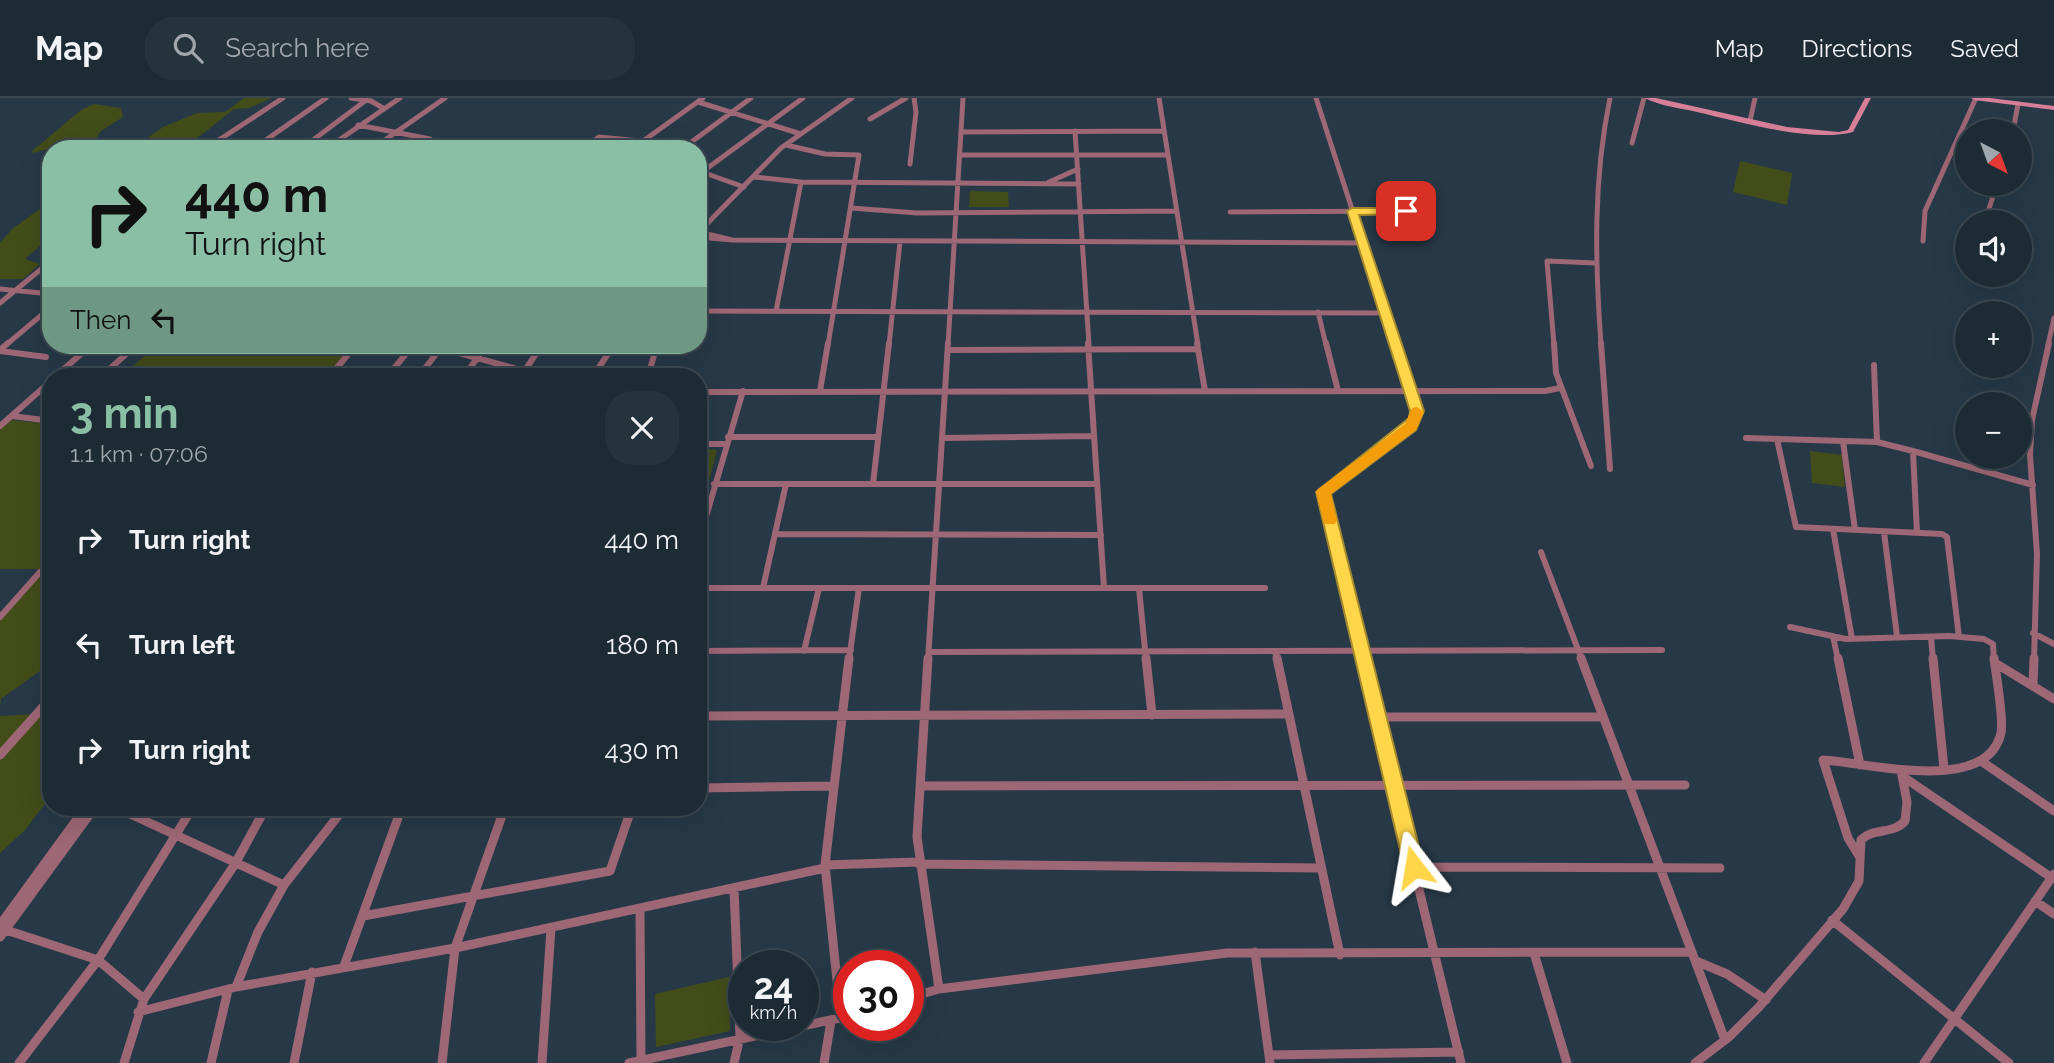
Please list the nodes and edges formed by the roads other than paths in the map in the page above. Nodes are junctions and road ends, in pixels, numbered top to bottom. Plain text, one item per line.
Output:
1 (284, 98) edge
2 (326, 98) edge
3 (351, 98) edge
4 (399, 98) edge
5 (445, 98) edge
6 (751, 98) edge
7 (803, 98) edge
8 (852, 98) edge
9 (906, 98) edge
10 (914, 98) edge
11 (963, 98) edge
12 (1159, 98) edge
13 (1316, 98) edge
14 (1610, 98) edge
15 (1646, 98) edge
16 (1755, 98) edge
17 (1868, 98) edge
18 (1975, 98) edge
19 (701, 100) edge
20 (365, 101) junction
21 (1677, 101) edge
22 (2018, 104) junction
23 (384, 107) junction
24 (2054, 108) edge
25 (730, 111) junction
26 (870, 119) dead end
27 (2015, 119) edge
28 (1750, 121) junction
29 (767, 124) junction
30 (358, 125) junction
31 (1075, 131) junction
32 (1164, 131) junction
33 (395, 132) junction
34 (961, 132) junction
35 (801, 134) junction
36 (219, 140) edge
37 (266, 140) edge
38 (312, 140) edge
39 (338, 140) edge
40 (384, 140) edge
41 (429, 140) edge
42 (594, 140) edge
43 (630, 140) edge
44 (641, 140) edge
45 (693, 140) edge
46 (1632, 144) dead end
47 (786, 145) junction
48 (961, 155) junction
49 (1076, 155) junction
50 (1168, 155) junction
51 (909, 164) dead end
52 (707, 167) edge
53 (1077, 169) junction
54 (707, 175) edge
55 (754, 177) junction
56 (801, 182) junction
57 (855, 182) junction
58 (960, 183) junction
59 (1047, 183) junction
60 (1079, 184) junction
61 (744, 187) junction
62 (850, 208) junction
63 (1177, 211) junction
64 (1352, 211) junction
65 (1406, 211) dead end
66 (957, 212) junction
67 (1081, 212) junction
68 (1230, 212) dead end
69 (707, 226) edge
70 (707, 235) edge
71 (1923, 241) dead end
72 (789, 242) junction
73 (845, 242) junction
74 (900, 242) junction
75 (956, 242) junction
76 (1083, 243) junction
77 (1182, 243) junction
78 (1363, 243) junction
79 (1595, 264) junction
80 (42, 268) edge
81 (0, 289) edge
82 (15, 291) junction
83 (42, 293) edge
84 (0, 303) edge
85 (707, 311) edge
86 (776, 311) junction
87 (834, 311) junction
88 (892, 311) junction
89 (952, 311) junction
90 (1087, 311) junction
91 (1192, 311) junction
92 (1318, 312) junction
93 (1385, 313) junction
94 (42, 315) edge
95 (2054, 318) edge
96 (1089, 349) junction
97 (1199, 349) junction
98 (949, 350) junction
99 (0, 351) edge
100 (81, 354) edge
101 (126, 354) edge
102 (348, 354) edge
103 (406, 354) edge
104 (436, 354) edge
105 (467, 354) edge
106 (480, 354) edge
107 (46, 357) dead end
108 (477, 357) junction
109 (1874, 365) dead end
110 (65, 368) edge
111 (111, 368) edge
112 (337, 368) edge
113 (394, 368) edge
114 (424, 368) edge
115 (469, 368) edge
116 (509, 368) edge
117 (1560, 388) junction
118 (42, 389) edge
119 (743, 391) junction
120 (820, 391) junction
121 (884, 391) junction
122 (947, 391) junction
123 (1091, 391) junction
124 (1205, 391) junction
125 (1338, 391) junction
126 (1411, 391) junction
127 (707, 392) edge
128 (12, 416) junction
129 (42, 420) edge
130 (0, 426) edge
131 (1094, 436) junction
132 (878, 437) junction
133 (944, 438) junction
134 (1746, 438) dead end
135 (1777, 439) junction
136 (727, 441) junction
137 (1843, 441) junction
138 (1877, 442) junction
139 (707, 443) edge
140 (1913, 451) junction
141 (1591, 466) dead end
142 (1610, 469) dead end
143 (714, 484) junction
144 (786, 484) junction
145 (873, 484) junction
146 (941, 484) junction
147 (1097, 484) junction
148 (2033, 485) junction
149 (707, 507) edge
150 (1833, 529) junction
151 (1855, 530) junction
152 (1884, 532) junction
153 (937, 533) junction
154 (1917, 533) junction
155 (775, 534) junction
156 (1101, 535) junction
157 (1541, 552) dead end
158 (40, 572) dead end
159 (707, 588) edge
160 (763, 588) junction
161 (819, 588) junction
162 (859, 588) junction
163 (1104, 588) junction
164 (1139, 588) junction
165 (1265, 588) dead end
166 (933, 590) junction
167 (3, 610) edge
168 (0, 617) edge
169 (1790, 627) dead end
170 (2033, 633) junction
171 (1832, 636) junction
172 (1896, 636) junction
173 (1931, 637) junction
174 (1959, 637) junction
175 (1852, 639) junction
176 (2054, 644) edge
177 (804, 650) junction
178 (851, 650) junction
179 (1662, 650) dead end
180 (707, 651) edge
181 (1362, 651) junction
182 (1578, 651) junction
183 (929, 652) junction
184 (1145, 652) junction
185 (1275, 652) junction
186 (1995, 663) junction
187 (2033, 686) junction
188 (2054, 699) edge
189 (42, 708) edge
190 (842, 714) junction
191 (1152, 715) junction
192 (1288, 715) junction
193 (707, 716) edge
194 (925, 716) junction
195 (1377, 717) junction
196 (1603, 717) junction
197 (0, 755) edge
198 (1982, 761) junction
199 (1860, 765) junction
200 (1944, 769) junction
201 (1901, 773) junction
202 (1629, 785) junction
203 (1685, 785) dead end
204 (832, 786) junction
205 (920, 786) junction
206 (1303, 786) junction
207 (1394, 786) junction
208 (707, 788) edge
209 (2054, 811) edge
210 (80, 816) edge
211 (88, 816) edge
212 (136, 816) edge
213 (187, 816) edge
214 (261, 816) edge
215 (338, 816) edge
216 (399, 816) edge
217 (502, 816) edge
218 (629, 816) edge
219 (177, 833) junction
220 (1858, 856) junction
221 (919, 863) junction
222 (235, 864) junction
223 (825, 866) junction
224 (1414, 867) junction
225 (1321, 868) junction
226 (1660, 868) junction
227 (1720, 868) dead end
228 (2053, 876) edge
229 (284, 884) junction
230 (734, 888) junction
231 (475, 896) junction
232 (2035, 901) junction
233 (640, 909) junction
234 (2054, 914) edge
235 (363, 916) junction
236 (1832, 920) junction
237 (551, 928) junction
238 (1, 930) edge
239 (455, 948) junction
240 (736, 950) edge
241 (833, 950) edge
242 (1255, 952) junction
243 (1534, 953) junction
244 (1340, 955) junction
245 (1435, 955) junction
246 (1694, 957) junction
247 (98, 961) junction
248 (344, 966) junction
249 (312, 972) junction
250 (232, 988) junction
251 (939, 989) junction
252 (924, 993) edge
253 (144, 999) junction
254 (1766, 1000) junction
255 (138, 1012) junction
256 (1954, 1021) junction
257 (833, 1038) edge
258 (728, 1040) edge
259 (1726, 1040) junction
260 (739, 1041) edge
261 (1459, 1052) junction
262 (1356, 1058) edge
263 (1269, 1059) edge
264 (642, 1061) edge
265 (19, 1063) edge
266 (124, 1063) edge
267 (211, 1063) edge
268 (295, 1063) edge
269 (442, 1063) edge
270 (542, 1063) edge
271 (629, 1063) edge
272 (734, 1063) edge
273 (824, 1063) edge
274 (1461, 1063) edge
275 (1567, 1063) edge
276 (1695, 1063) edge
277 (1924, 1063) edge
278 (2009, 1063) edge

1 - 36 street
2 - 37 street
3 - 20 street
4 - 23 street
5 - 33 street
6 - 25 street
7 - 29 street
8 - 35 street
9 - 26 street
10 - 51 street
11 - 34 street
12 - 32 street
13 - 64 street
14 - 79 street
15 - 21 main road
15 - 46 street
16 - 28 street
17 - 28 main road
18 - 22 main road
18 - 71 street
19 - 25 street
19 - 44 street
20 - 23 street
20 - 38 street
21 - 28 main road
22 - 24 main road
22 - 27 street
23 - 30 street
25 - 29 street
25 - 45 street
29 - 35 street
29 - 52 street
30 - 33 street
30 - 39 street
31 - 32 street
31 - 34 street
31 - 49 street
32 - 50 street
33 - 40 street
33 - 41 street
34 - 48 street
35 - 47 street
42 - 43 street
47 - 55 street
47 - 57 street
48 - 49 street
48 - 58 street
49 - 50 street
49 - 53 street
50 - 63 street
53 - 59 street
53 - 60 street
54 - 61 street
55 - 56 street
55 - 61 street
56 - 57 street
56 - 72 street
57 - 58 street
57 - 62 street
58 - 59 street
58 - 66 street
59 - 60 street
60 - 67 street
61 - 69 street
62 - 66 street
62 - 73 street
63 - 67 street
63 - 77 street
64 - 65 street
64 - 68 street
64 - 78 street
66 - 67 street
66 - 75 street
67 - 76 street
70 - 72 street
72 - 73 street
72 - 86 street
73 - 74 street
73 - 87 street
74 - 75 street
74 - 88 street
75 - 76 street
75 - 89 street
76 - 77 street
76 - 90 street
77 - 78 street
77 - 91 street
78 - 93 street
79 - 117 street
79 - 142 street
80 - 82 street
81 - 82 street
82 - 83 street
82 - 84 street
85 - 86 street
86 - 87 street
87 - 88 street
87 - 120 street
88 - 89 street
88 - 121 street
89 - 90 street
89 - 98 street
90 - 91 street
90 - 96 street
91 - 92 street
91 - 97 street
92 - 93 street
92 - 125 street
93 - 126 street
94 - 99 street
95 - 148 street
96 - 97 street
96 - 98 street
96 - 123 street
97 - 124 street
98 - 122 street
99 - 107 street
100 - 110 street
101 - 111 street
102 - 112 street
103 - 113 street
104 - 114 street
105 - 108 street
106 - 108 street
108 - 115 street
108 - 116 street
109 - 138 street
117 - 126 street
117 - 141 street
118 - 128 street
119 - 120 street
119 - 127 street
119 - 136 street
120 - 121 street
121 - 122 street
121 - 132 street
122 - 123 street
122 - 133 street
123 - 124 street
123 - 131 street
124 - 125 street
125 - 126 street
126 - 181 street
128 - 129 street
128 - 130 street
131 - 133 street
131 - 147 street
132 - 136 street
132 - 145 street
133 - 146 street
134 - 135 street
135 - 137 street
135 - 150 street
136 - 139 street
136 - 143 street
137 - 138 street
137 - 151 street
138 - 140 street
140 - 148 street
140 - 154 street
143 - 144 street
143 - 149 street
144 - 145 street
144 - 155 street
145 - 146 street
146 - 147 street
146 - 153 street
147 - 156 street
148 - 170 street
150 - 151 street
150 - 175 street
151 - 152 street
152 - 154 street
152 - 172 street
153 - 155 street
153 - 156 street
153 - 166 street
154 - 174 street
155 - 160 street
156 - 163 street
157 - 182 street
158 - 167 street
159 - 160 street
160 - 161 street
161 - 162 street
161 - 177 street
162 - 166 street
162 - 178 street
163 - 164 street
163 - 166 street
164 - 165 street
164 - 184 street
166 - 183 street
167 - 168 street
169 - 171 street
170 - 176 street
170 - 187 street
171 - 175 street
171 - 199 street
172 - 173 street
172 - 175 street
173 - 174 street
173 - 200 street
174 - 186 street
177 - 178 street
177 - 180 street
178 - 190 street
179 - 182 street
181 - 182 street
181 - 185 street
181 - 195 street
182 - 196 street
183 - 184 street
183 - 194 street
184 - 185 street
184 - 191 street
185 - 192 street
186 - 187 street
186 - 198 street
187 - 188 street
189 - 197 street
190 - 193 street
190 - 194 street
190 - 204 street
191 - 192 street
191 - 194 street
192 - 206 street
194 - 205 street
195 - 196 street
195 - 207 street
196 - 202 street
198 - 200 street
198 - 209 street
199 - 201 street
199 - 220 street
200 - 201 street
201 - 220 street
201 - 228 street
202 - 203 street
202 - 207 street
202 - 226 street
204 - 208 street
204 - 223 street
205 - 206 street
205 - 221 street
206 - 207 street
206 - 225 street
207 - 224 street
210 - 238 street
211 - 238 street
212 - 219 street
213 - 219 street
214 - 222 street
215 - 229 street
216 - 235 street
217 - 231 street
218 - 231 street
219 - 222 street
219 - 247 street
220 - 236 street
221 - 223 street
221 - 225 street
221 - 251 street
222 - 229 street
222 - 253 street
223 - 230 street
223 - 241 street
224 - 226 street
224 - 245 street
225 - 244 street
226 - 227 street
226 - 246 street
228 - 232 street
229 - 250 street
230 - 233 street
230 - 240 street
231 - 235 street
231 - 239 street
232 - 234 street
232 - 256 street
233 - 237 street
233 - 264 street
235 - 248 street
236 - 254 street
236 - 256 street
237 - 239 street
237 - 270 street
238 - 247 street
239 - 248 street
239 - 269 street
242 - 244 street
242 - 251 street
242 - 263 street
243 - 245 street
243 - 246 street
243 - 275 street
244 - 245 street
245 - 261 street
246 - 254 street
246 - 259 street
247 - 253 street
247 - 265 street
248 - 249 street
249 - 250 street
249 - 268 street
250 - 255 street
250 - 267 street
251 - 252 street
253 - 255 street
254 - 259 street
255 - 266 street
256 - 277 street
256 - 278 street
257 - 273 street
258 - 264 street
259 - 276 street
260 - 272 street
261 - 262 street
261 - 274 street
262 - 263 street
264 - 271 street

